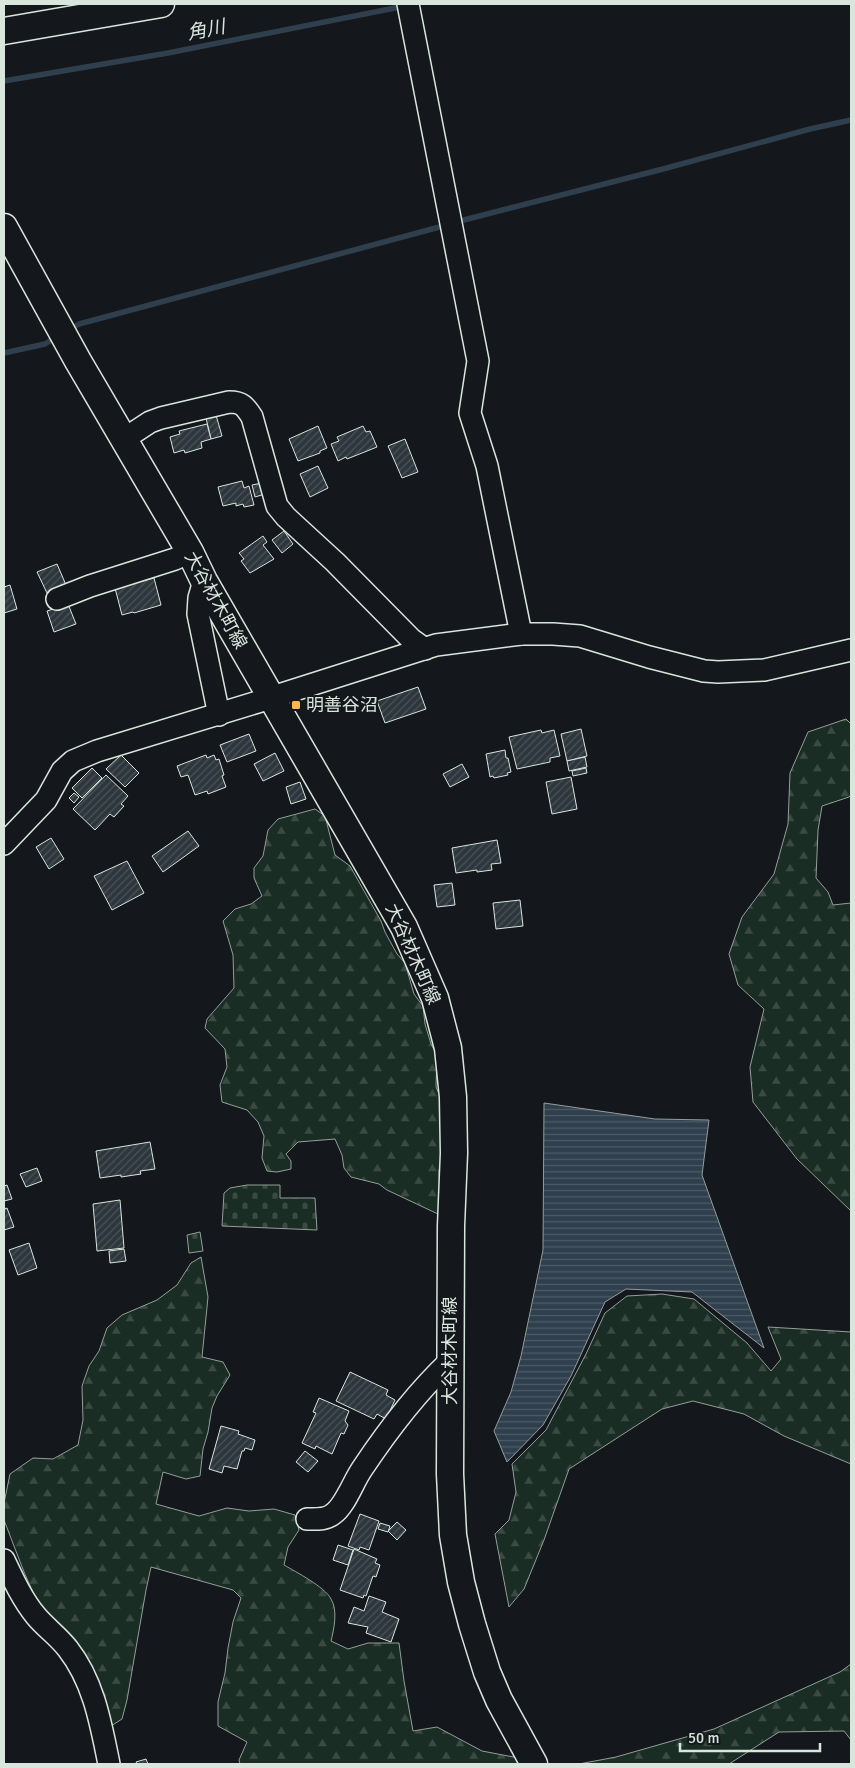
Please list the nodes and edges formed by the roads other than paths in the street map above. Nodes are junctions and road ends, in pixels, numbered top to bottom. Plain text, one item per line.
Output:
1 (161, 4) edge
2 (408, 4) edge
3 (4, 31) edge
4 (4, 228) edge
5 (124, 439) junction
6 (190, 552) junction
7 (204, 581) junction
8 (57, 599) dead end
9 (521, 634) junction
10 (425, 649) junction
11 (851, 650) edge
12 (282, 694) dead end
13 (261, 701) dead end
14 (219, 715) junction
15 (4, 844) edge
16 (450, 1361) junction
17 (307, 1519) dead end
18 (4, 1560) edge
19 (109, 1764) edge
20 (534, 1764) edge

1 - 3 main road
2 - 9 street
4 - 5 main road, 大谷材木町線
5 - 6 main road, 大谷材木町線
5 - 10 street
6 - 7 main road, 大谷材木町線
6 - 8 street
7 - 14 street
7 - 16 main road, 大谷材木町線
9 - 10 street
9 - 11 street
10 - 12 street
13 - 14 street
14 - 15 street
16 - 17 street
16 - 20 main road, 大谷材木町線
18 - 19 street

